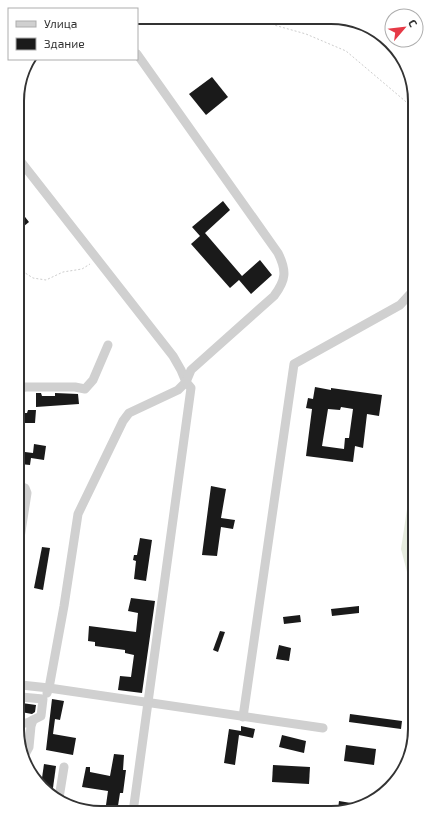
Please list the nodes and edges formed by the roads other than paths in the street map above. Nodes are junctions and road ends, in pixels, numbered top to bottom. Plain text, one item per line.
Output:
1 (138, 55) edge
2 (24, 166) edge
3 (408, 296) edge
4 (108, 345) dead end
5 (186, 382) junction
6 (24, 387) edge
7 (24, 488) edge
8 (24, 512) edge
9 (24, 685) edge
10 (49, 688) junction
11 (24, 697) edge
12 (43, 699) junction
13 (148, 704) junction
14 (243, 717) junction
15 (33, 720) junction
16 (24, 723) edge
17 (323, 728) dead end
18 (27, 750) edge
19 (64, 767) dead end
20 (60, 794) edge
21 (134, 806) edge

1 - 5 street
2 - 5 street
3 - 14 street
4 - 6 street
5 - 10 street
5 - 13 street
7 - 8 street
9 - 10 street
10 - 12 street
10 - 13 street
11 - 12 street
12 - 15 street
13 - 14 street
13 - 21 street
14 - 17 street
15 - 16 street
15 - 18 street
19 - 20 street

